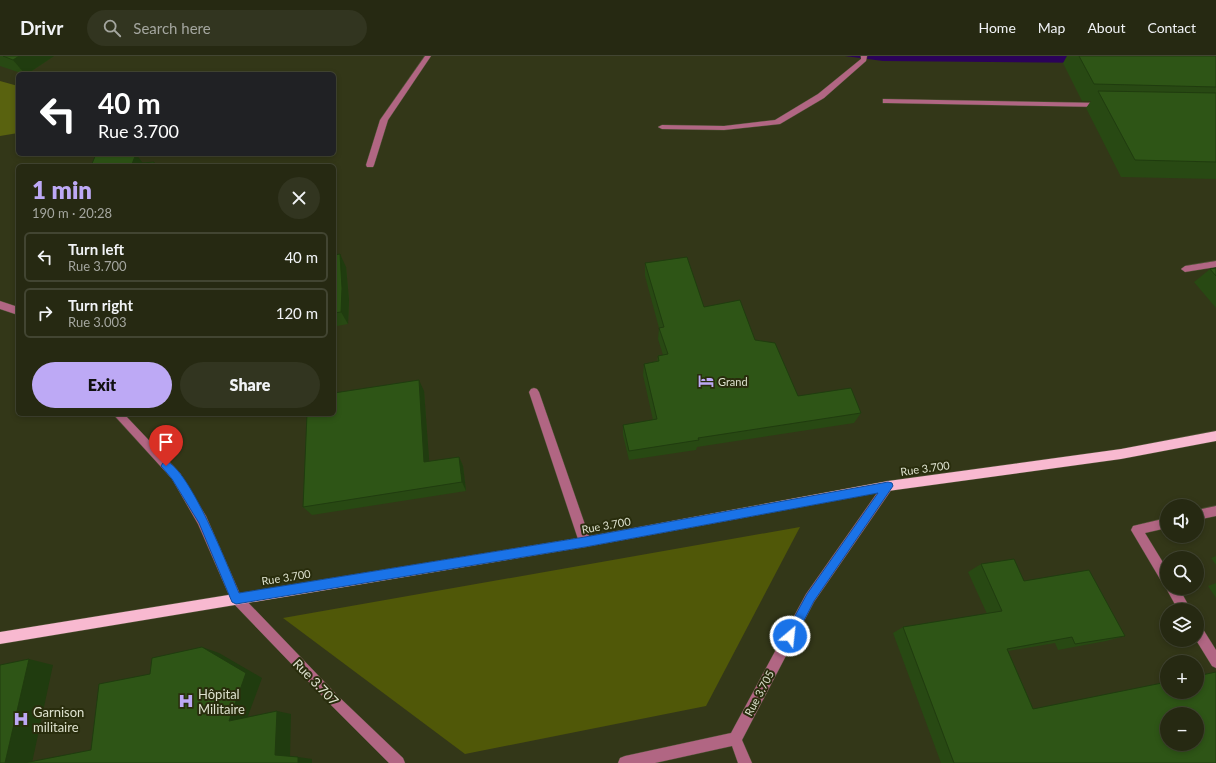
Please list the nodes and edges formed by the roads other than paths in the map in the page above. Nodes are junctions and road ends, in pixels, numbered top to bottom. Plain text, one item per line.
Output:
1 (428, 56) edge
2 (864, 58) edge
3 (886, 101) dead end
4 (1106, 105) edge
5 (662, 127) dead end
6 (370, 164) dead end
7 (1216, 264) edge
8 (1185, 268) dead end
9 (0, 305) edge
10 (16, 310) edge
11 (534, 392) dead end
12 (120, 416) edge
13 (1216, 436) edge
14 (888, 486) junction
15 (1216, 511) edge
16 (1204, 514) edge
17 (1160, 524) edge
18 (585, 542) junction
19 (1160, 568) edge
20 (236, 598) junction
21 (0, 638) edge
22 (1204, 642) edge
23 (1216, 662) edge
24 (735, 739) junction
25 (398, 763) edge
26 (625, 763) edge
27 (745, 763) edge

1 - 6 street
2 - 5 street
3 - 4 street
7 - 8 street
9 - 10 street
11 - 18 street
12 - 20 street
13 - 14 main road, Rue 3.700
14 - 18 main road, Rue 3.700
14 - 24 street, Rue 3.705
15 - 16 street
17 - 19 street
18 - 20 main road, Rue 3.700
20 - 21 main road, Rue 3.700
20 - 25 street, Rue 3.707
22 - 23 street
24 - 26 street
24 - 27 street

